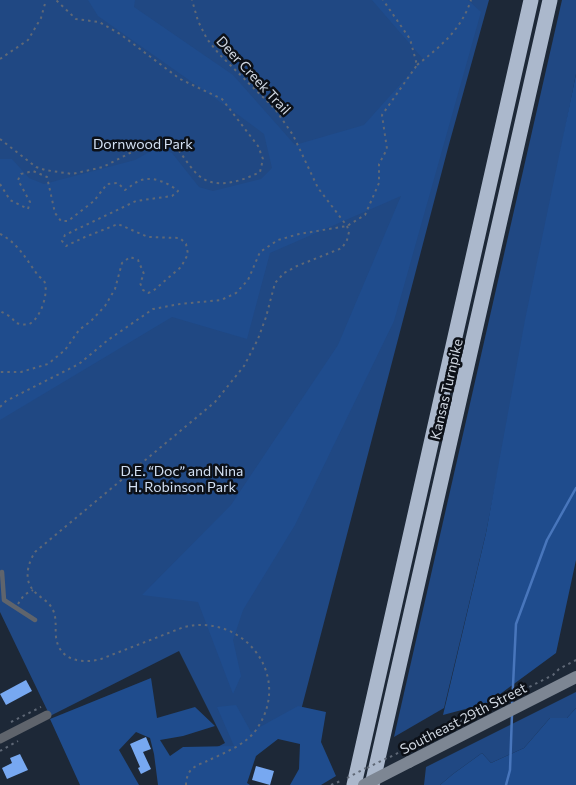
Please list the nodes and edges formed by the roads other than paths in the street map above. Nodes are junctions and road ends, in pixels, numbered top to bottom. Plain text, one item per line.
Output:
1 (531, 0) edge
2 (550, 0) edge
3 (2, 572) dead end
4 (2, 601) edge
5 (35, 620) dead end
6 (576, 677) edge
7 (47, 715) dead end
8 (0, 739) edge
9 (350, 781) edge
10 (364, 785) edge
11 (372, 785) edge

1 - 9 highway, Kansas Turnpike
2 - 11 highway, Kansas Turnpike
3 - 4 lane
4 - 5 lane
6 - 10 main road, Southeast 29th Street, bridge
7 - 8 street

